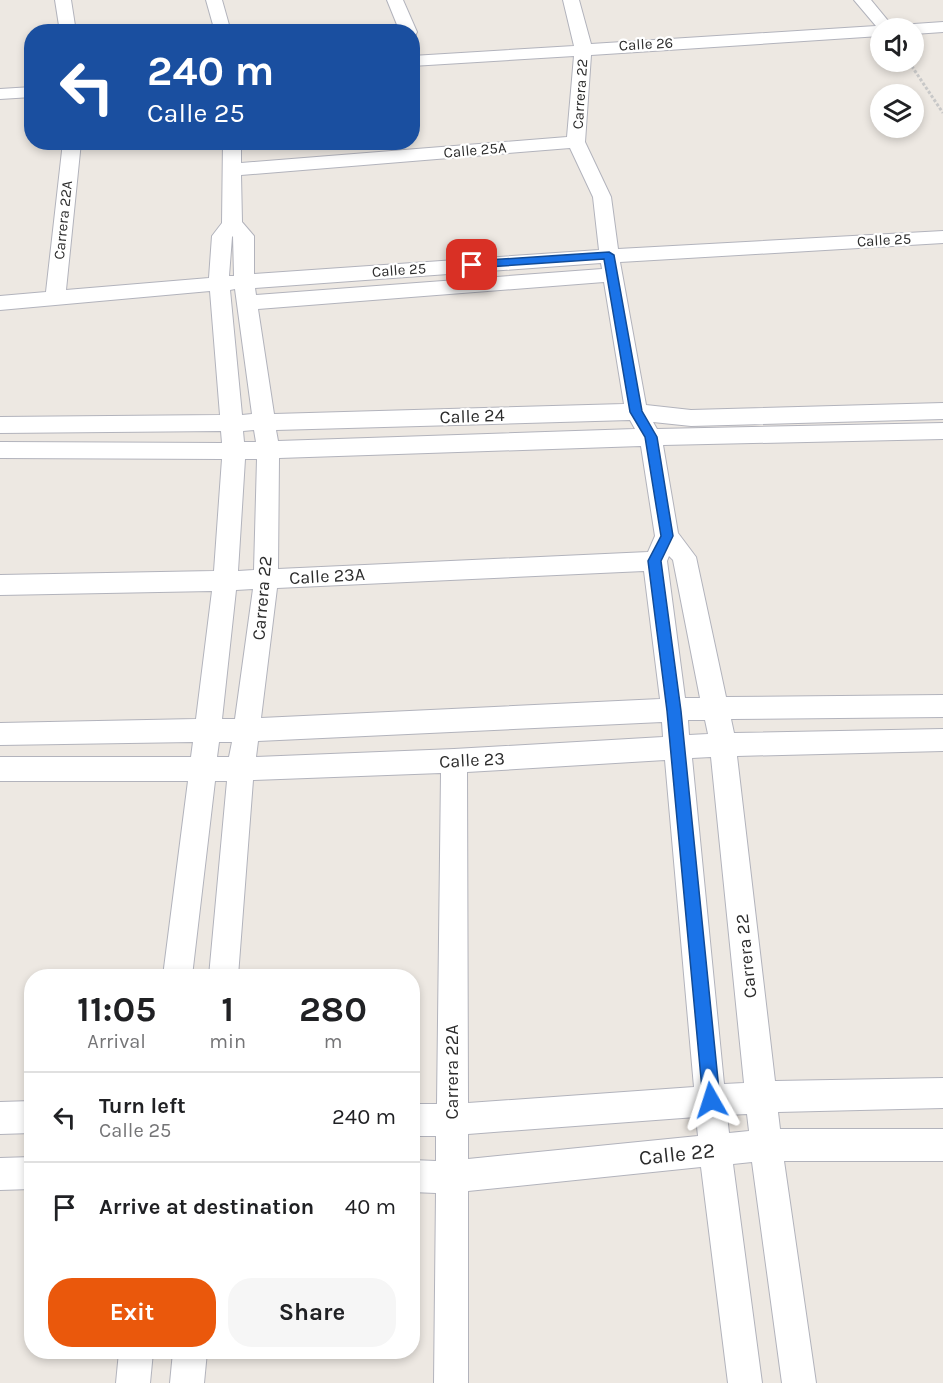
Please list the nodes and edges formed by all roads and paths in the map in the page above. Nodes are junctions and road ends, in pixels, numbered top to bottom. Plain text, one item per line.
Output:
1 (63, 0) edge
2 (214, 0) edge
3 (395, 0) edge
4 (571, 0) edge
5 (862, 0) edge
6 (877, 18) edge
7 (67, 24) edge
8 (221, 24) edge
9 (406, 24) edge
10 (943, 27) edge
11 (924, 28) edge
12 (870, 32) edge
13 (583, 48) junction
14 (420, 61) edge
15 (916, 72) edge
16 (24, 92) edge
17 (0, 94) edge
18 (943, 112) edge
19 (576, 142) junction
20 (71, 150) edge
21 (232, 150) edge
22 (231, 171) junction
23 (232, 224) junction
24 (943, 237) edge
25 (610, 265) junction
26 (219, 282) junction
27 (246, 292) junction
28 (55, 298) junction
29 (0, 303) edge
30 (943, 411) edge
31 (636, 412) junction
32 (265, 422) junction
33 (232, 423) junction
34 (0, 425) edge
35 (943, 430) edge
36 (651, 437) junction
37 (268, 449) junction
38 (0, 450) edge
39 (234, 451) junction
40 (661, 548) junction
41 (266, 579) junction
42 (225, 581) junction
43 (0, 585) edge
44 (943, 706) edge
45 (715, 708) junction
46 (674, 711) junction
47 (206, 730) junction
48 (246, 730) junction
49 (0, 734) edge
50 (943, 740) edge
51 (723, 746) junction
52 (675, 748) junction
53 (454, 761) junction
54 (0, 769) edge
55 (201, 769) junction
56 (241, 769) junction
57 (179, 969) edge
58 (225, 969) edge
59 (943, 1093) edge
60 (761, 1097) junction
61 (711, 1100) junction
62 (0, 1118) edge
63 (24, 1118) edge
64 (420, 1120) edge
65 (452, 1120) junction
66 (766, 1144) junction
67 (943, 1145) edge
68 (715, 1150) junction
69 (24, 1173) edge
70 (0, 1174) edge
71 (420, 1176) edge
72 (453, 1177) junction
73 (135, 1359) edge
74 (189, 1359) edge
75 (133, 1383) edge
76 (187, 1383) edge
77 (451, 1383) edge
78 (745, 1383) edge
79 (799, 1383) edge

1 - 7 street
2 - 8 street
3 - 9 street
4 - 13 street, Carrera 22
5 - 6 street
10 - 11 street
12 - 13 street, Calle 26
13 - 14 street, Calle 26
13 - 19 street, Carrera 22
15 - 18 path
16 - 17 street
19 - 22 street, Calle 25A
19 - 25 street, Carrera 22
20 - 28 street, Carrera 22A
21 - 22 street, Carrera 22
22 - 23 street, Carrera 22
23 - 26 street, Carrera 22
23 - 27 street, Carrera 22
24 - 25 street, Calle 25
25 - 27 street, Calle 25
25 - 31 street, Carrera 22
26 - 27 street
26 - 28 street
26 - 33 street, Carrera 22
27 - 32 street, Carrera 22
28 - 29 street
30 - 31 street, Calle 24
31 - 32 street, Calle 24
31 - 36 street, Carrera 22
32 - 33 street, Calle 24
32 - 37 street, Carrera 22
33 - 34 street, Calle 24
33 - 39 street, Carrera 22
35 - 36 street, Calle 24
36 - 37 street, Calle 24
36 - 40 street, Carrera 22
37 - 39 street, Calle 24
37 - 41 street, Carrera 22
38 - 39 street, Calle 24
39 - 42 street, Carrera 22
40 - 41 street, Calle 23A
40 - 45 street, Carrera 22
40 - 46 street, Carrera 22
41 - 42 street, Calle 23A
41 - 48 street, Carrera 22
42 - 43 street, Calle 23A
42 - 47 street, Carrera 22
44 - 45 street
45 - 46 street
45 - 51 street, Carrera 22
46 - 48 street
46 - 52 street, Carrera 22
47 - 48 street
47 - 49 street
47 - 55 street, Carrera 22
48 - 56 street, Carrera 22
50 - 51 street, Calle 23
51 - 52 street, Calle 23
51 - 60 street, Carrera 22
52 - 53 street, Calle 23
52 - 61 street, Carrera 22
53 - 56 street, Calle 23
53 - 65 street, Carrera 22A
54 - 55 street, Calle 23
55 - 56 street, Calle 23
55 - 57 street, Carrera 22
56 - 58 street, Carrera 22
59 - 60 street
60 - 61 street
60 - 66 street, Carrera 22
61 - 65 street
61 - 68 street, Carrera 22
62 - 63 street
64 - 65 street
65 - 72 street, Carrera 22A
66 - 67 street, Calle 22
66 - 68 street, Calle 22
66 - 79 street, Carrera 22
68 - 72 street, Calle 22
68 - 78 street, Carrera 22
69 - 70 street
71 - 72 street, Calle 22
72 - 77 street, Carrera 22A
73 - 75 street
74 - 76 street

